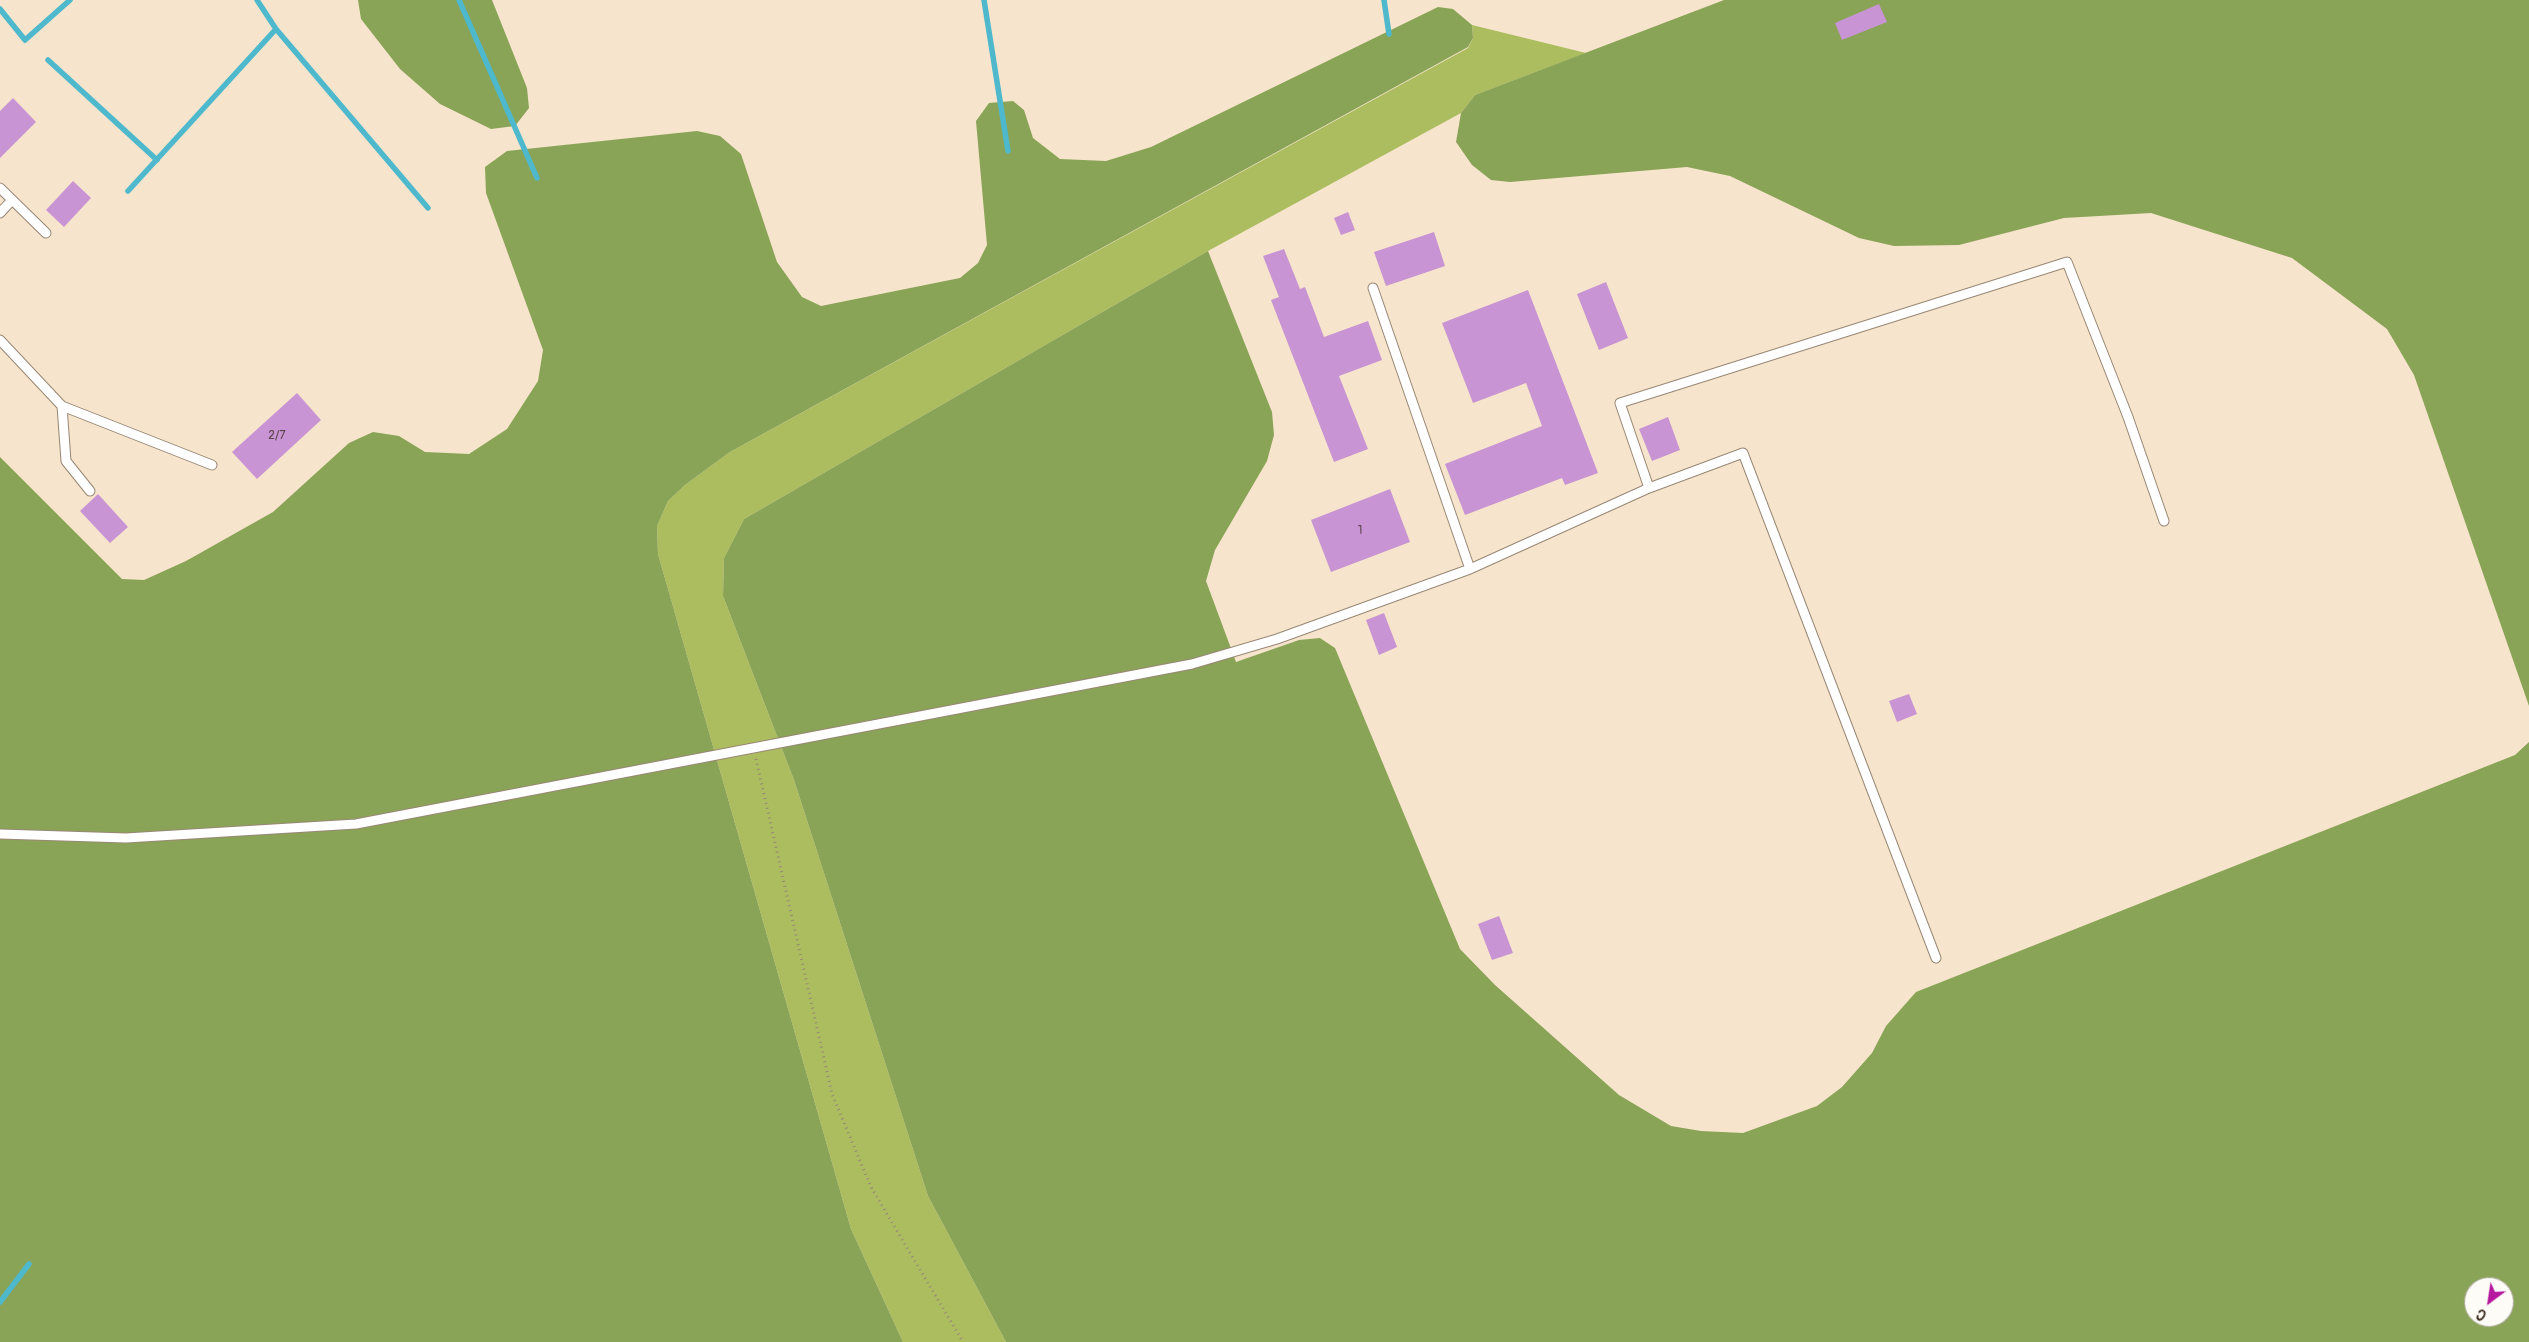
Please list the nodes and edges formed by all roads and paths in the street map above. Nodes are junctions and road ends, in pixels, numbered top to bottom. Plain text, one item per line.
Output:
1 (0, 188) edge
2 (12, 200) junction
3 (0, 213) edge
4 (46, 234) dead end
5 (1373, 288) dead end
6 (0, 340) edge
7 (62, 406) junction
8 (212, 464) dead end
9 (1649, 488) junction
10 (90, 491) dead end
11 (2164, 521) dead end
12 (1470, 570) junction
13 (753, 747) junction
14 (0, 834) edge
15 (1936, 958) dead end
16 (963, 1342) edge

1 - 2 lane
2 - 3 lane
2 - 4 lane
5 - 12 lane
6 - 7 lane
7 - 8 lane
7 - 10 lane
9 - 11 lane
9 - 12 lane
9 - 15 lane
12 - 13 lane
13 - 14 lane
13 - 16 path

